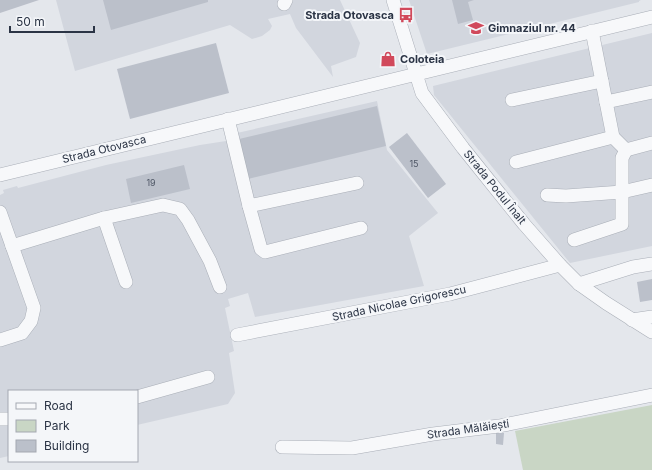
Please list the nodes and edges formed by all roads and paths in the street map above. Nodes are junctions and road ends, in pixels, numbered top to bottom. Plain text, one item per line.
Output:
1 (393, 0) edge
2 (652, 17) edge
3 (592, 31) junction
4 (416, 73) junction
5 (602, 81) junction
6 (652, 92) edge
7 (512, 100) dead end
8 (606, 102) junction
9 (228, 119) junction
10 (613, 137) junction
11 (652, 143) edge
12 (626, 150) junction
13 (516, 162) dead end
14 (0, 175) edge
15 (357, 183) dead end
16 (652, 185) edge
17 (622, 192) junction
18 (547, 195) dead end
19 (249, 206) junction
20 (0, 212) edge
21 (104, 218) junction
22 (361, 228) dead end
23 (574, 240) dead end
24 (12, 246) junction
25 (652, 264) edge
26 (560, 266) junction
27 (126, 282) dead end
28 (579, 284) junction
29 (220, 287) dead end
30 (652, 317) edge
31 (632, 320) junction
32 (652, 332) edge
33 (237, 335) dead end
34 (0, 340) edge
35 (208, 377) dead end
36 (652, 395) edge
37 (138, 397) edge
38 (282, 447) dead end

1 - 4 street, Strada Podul Înalt
2 - 3 street, Strada Otovasca
3 - 4 street, Strada Otovasca
3 - 5 street
4 - 9 street, Strada Otovasca
4 - 26 street, Strada Podul Înalt
5 - 7 street
5 - 8 street
6 - 8 street
8 - 10 street
9 - 14 street, Strada Otovasca
9 - 19 street
10 - 12 street
10 - 13 street
11 - 12 street
12 - 17 street
15 - 19 street
16 - 17 street
17 - 18 street
17 - 23 street
19 - 22 street
20 - 24 street
21 - 24 street
21 - 27 street
21 - 29 street
24 - 34 street
25 - 28 street
26 - 28 street, Strada Podul Înalt
26 - 33 street, Strada Nicolae Grigorescu
28 - 31 street, Strada Podul Înalt
30 - 31 street
31 - 32 street, Strada Podul Înalt
35 - 37 street
36 - 38 street, Strada Mălăiești

